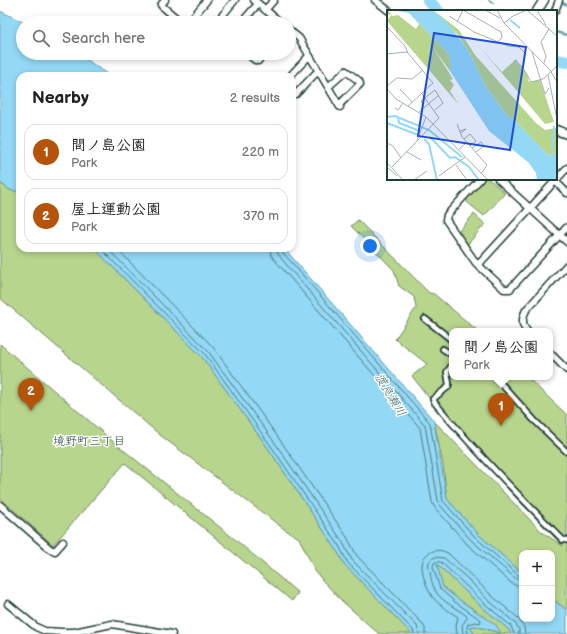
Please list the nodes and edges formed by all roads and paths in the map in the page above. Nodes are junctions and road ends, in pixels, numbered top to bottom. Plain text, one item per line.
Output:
1 (165, 0) edge
2 (207, 0) edge
3 (235, 0) edge
4 (274, 0) edge
5 (375, 0) edge
6 (544, 0) edge
7 (559, 0) edge
8 (256, 2) edge
9 (265, 10) junction
10 (388, 10) edge
11 (538, 10) edge
12 (555, 10) edge
13 (174, 16) edge
14 (194, 16) edge
15 (222, 16) edge
16 (246, 16) edge
17 (272, 16) edge
18 (296, 36) edge
19 (309, 56) junction
20 (294, 72) edge
21 (318, 72) junction
22 (328, 87) junction
23 (296, 94) edge
24 (557, 130) edge
25 (567, 134) edge
26 (567, 168) edge
27 (557, 179) edge
28 (479, 180) edge
29 (499, 180) edge
30 (555, 181) joint
31 (567, 193) edge
32 (530, 208) junction
33 (567, 227) edge
34 (559, 235) junction
35 (567, 242) edge
36 (478, 265) junction
37 (567, 265) edge
38 (425, 319) dead end
39 (525, 328) edge
40 (449, 338) edge
41 (443, 349) dead end
42 (449, 353) edge
43 (553, 357) edge
44 (449, 367) edge
45 (567, 370) edge
46 (498, 380) edge
47 (567, 452) edge
48 (0, 505) edge
49 (567, 540) edge
50 (63, 542) dead end
51 (8, 604) dead end
52 (172, 634) edge

1 - 13 street
2 - 14 street
3 - 15 street
4 - 9 street
5 - 10 street
6 - 11 street
7 - 12 street
8 - 9 street
8 - 16 street
9 - 17 street
18 - 19 street
19 - 20 street
19 - 21 street
21 - 22 street
21 - 23 street
22 - 22 street
24 - 25 street
26 - 27 street
28 - 36 street
29 - 32 street
30 - 31 street
30 - 32 street
32 - 34 street
32 - 36 street
33 - 34 street
34 - 35 street
34 - 36 street
37 - 39 street
38 - 40 street
41 - 42 street
43 - 45 street
44 - 49 street
46 - 47 street
48 - 50 street
51 - 52 street

